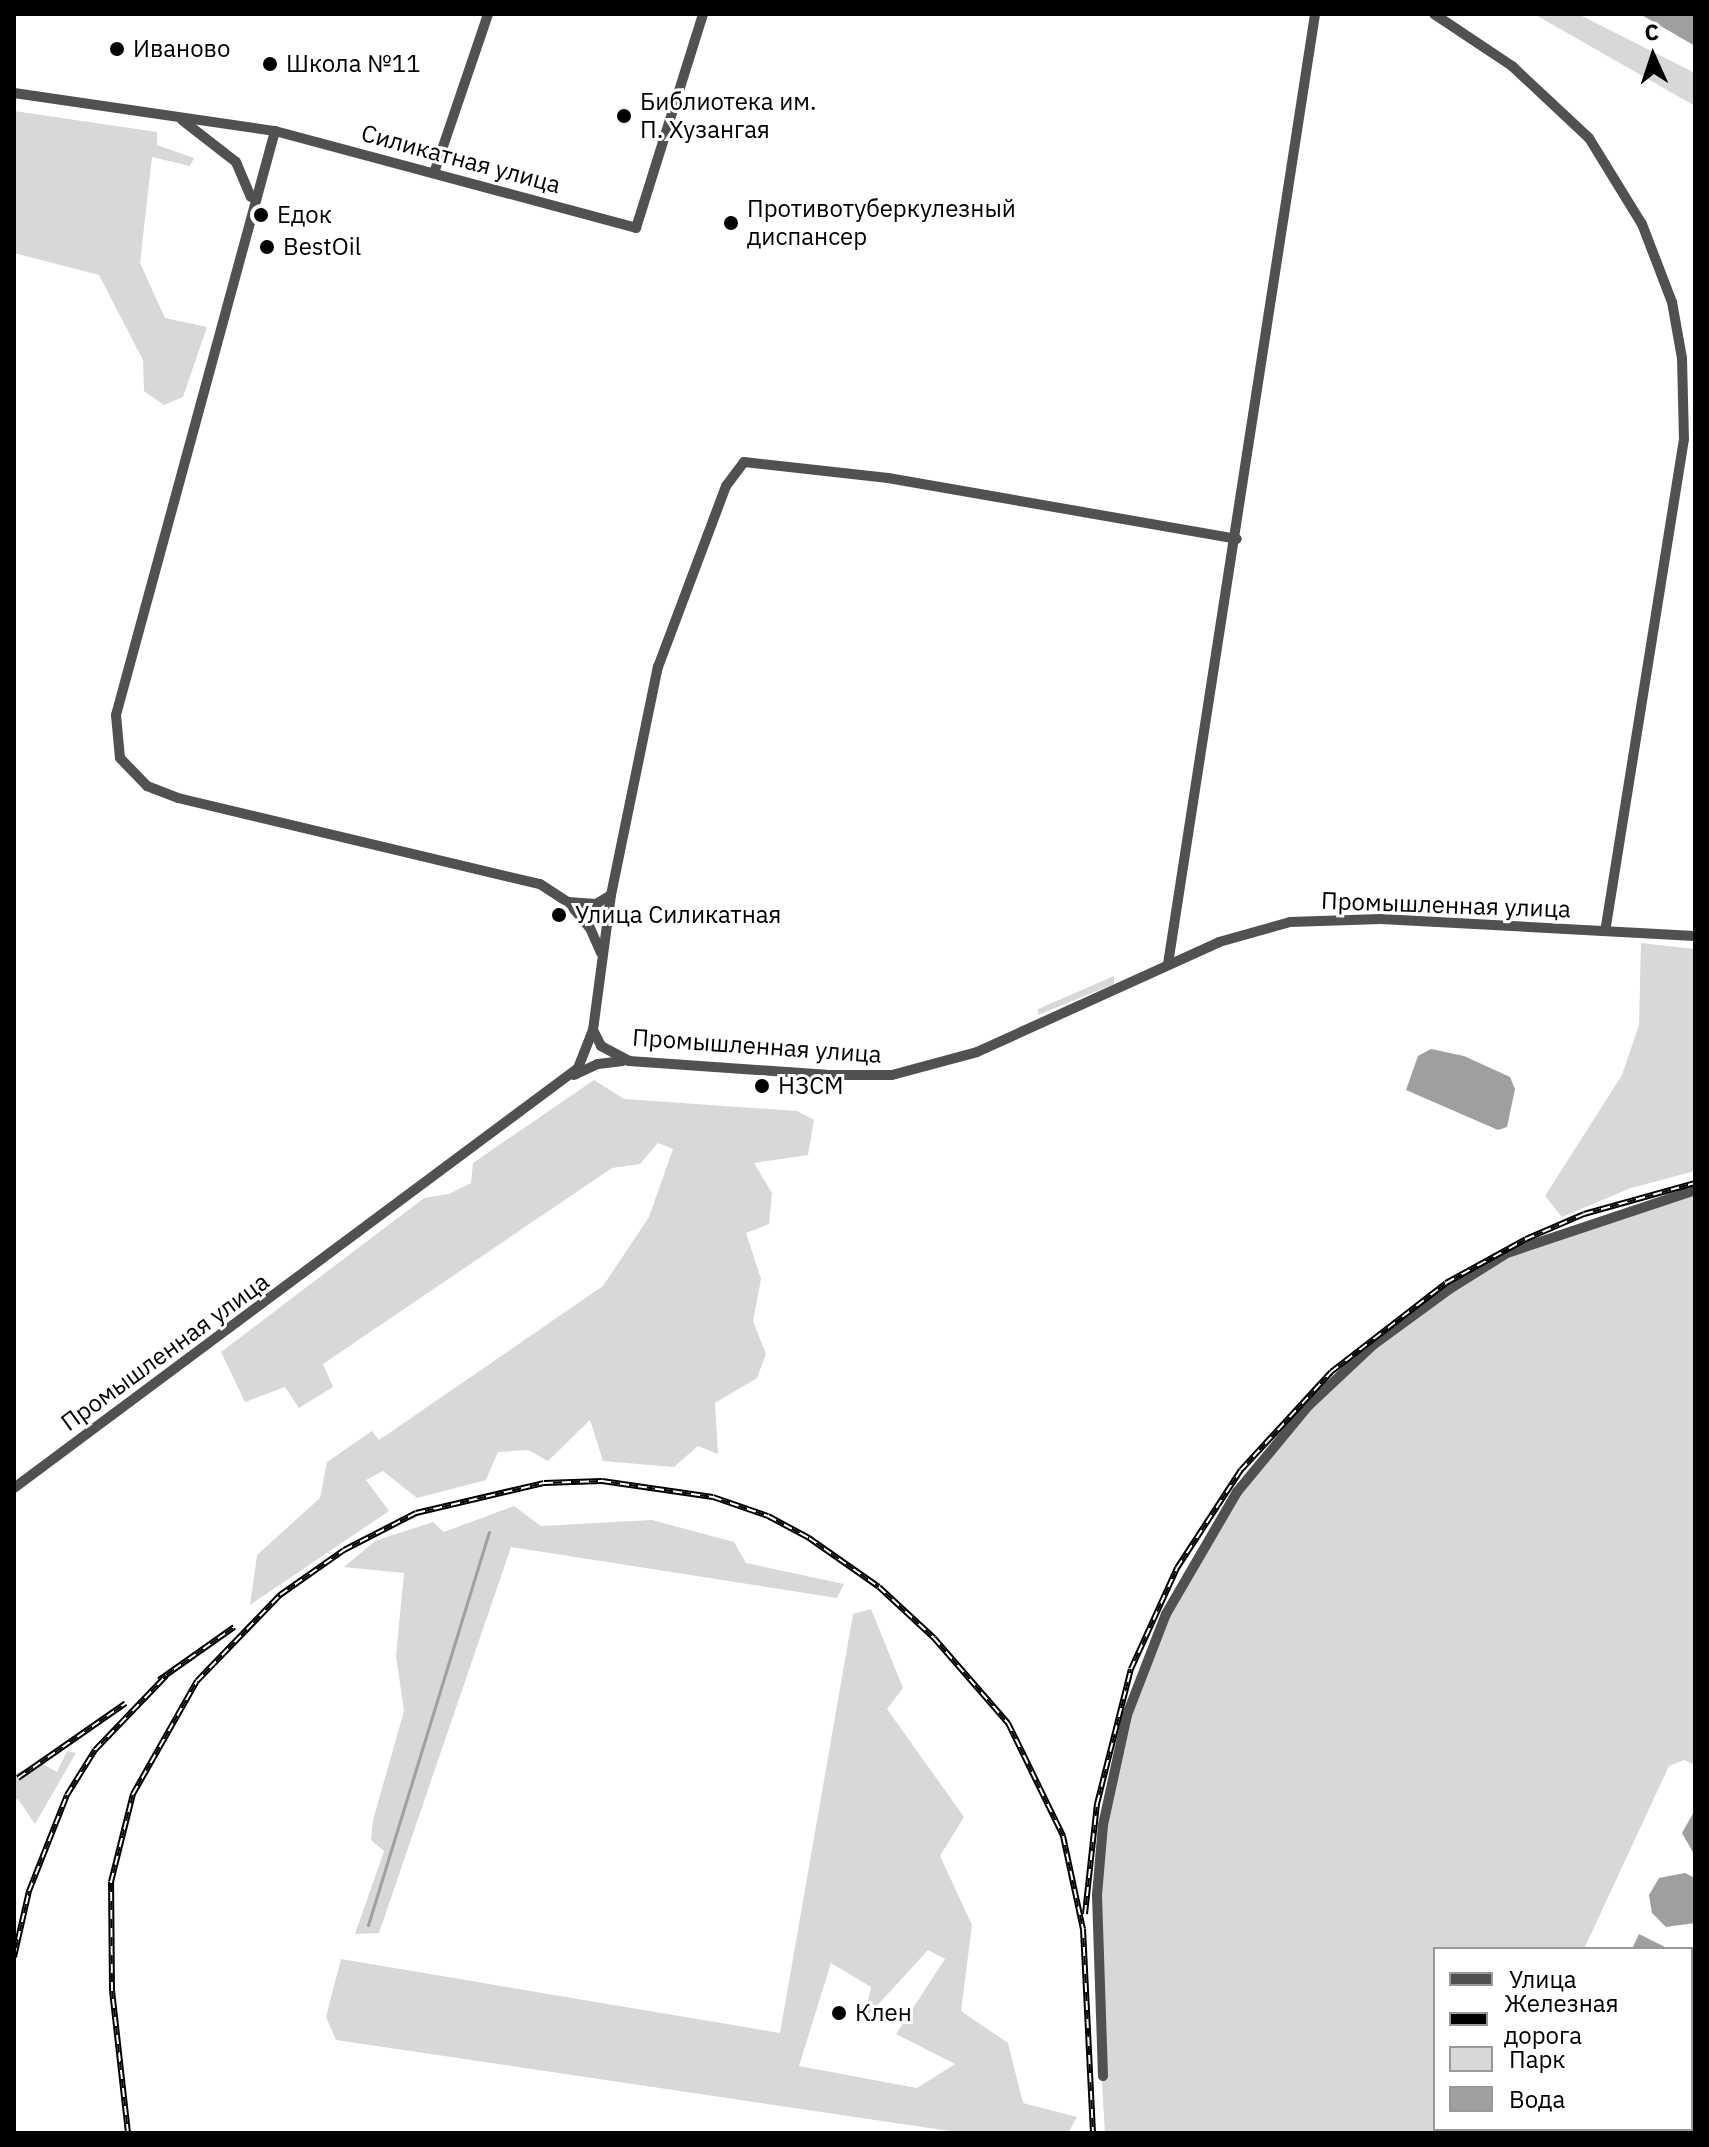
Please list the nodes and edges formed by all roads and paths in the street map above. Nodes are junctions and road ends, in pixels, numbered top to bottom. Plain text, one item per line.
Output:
1 (488, 14) edge
2 (703, 14) edge
3 (1315, 14) edge
4 (1434, 14) edge
5 (14, 93) edge
6 (179, 119) junction
7 (275, 131) junction
8 (434, 173) junction
9 (252, 203) junction
10 (1237, 539) junction
11 (611, 895) junction
12 (568, 902) junction
13 (1605, 930) junction
14 (1695, 936) edge
15 (601, 955) junction
16 (1168, 964) junction
17 (593, 1030) junction
18 (629, 1061) junction
19 (571, 1077) junction
20 (1695, 1190) edge
21 (14, 1488) edge
22 (1103, 2076) dead end

1 - 8 street
2 - 8 street, Силикатная улица
3 - 10 street
4 - 13 street
5 - 6 street
6 - 7 street, Силикатная улица
6 - 9 street
7 - 8 street, Силикатная улица
7 - 9 street
9 - 12 street
10 - 11 street
10 - 16 street
11 - 12 street
11 - 15 street
12 - 15 street
13 - 14 street, Промышленная улица
13 - 16 street, Промышленная улица
15 - 17 street
16 - 18 street, Промышленная улица
17 - 18 street, Промышленная улица
17 - 19 street, Промышленная улица
18 - 19 street
19 - 21 street, Промышленная улица
20 - 22 street

